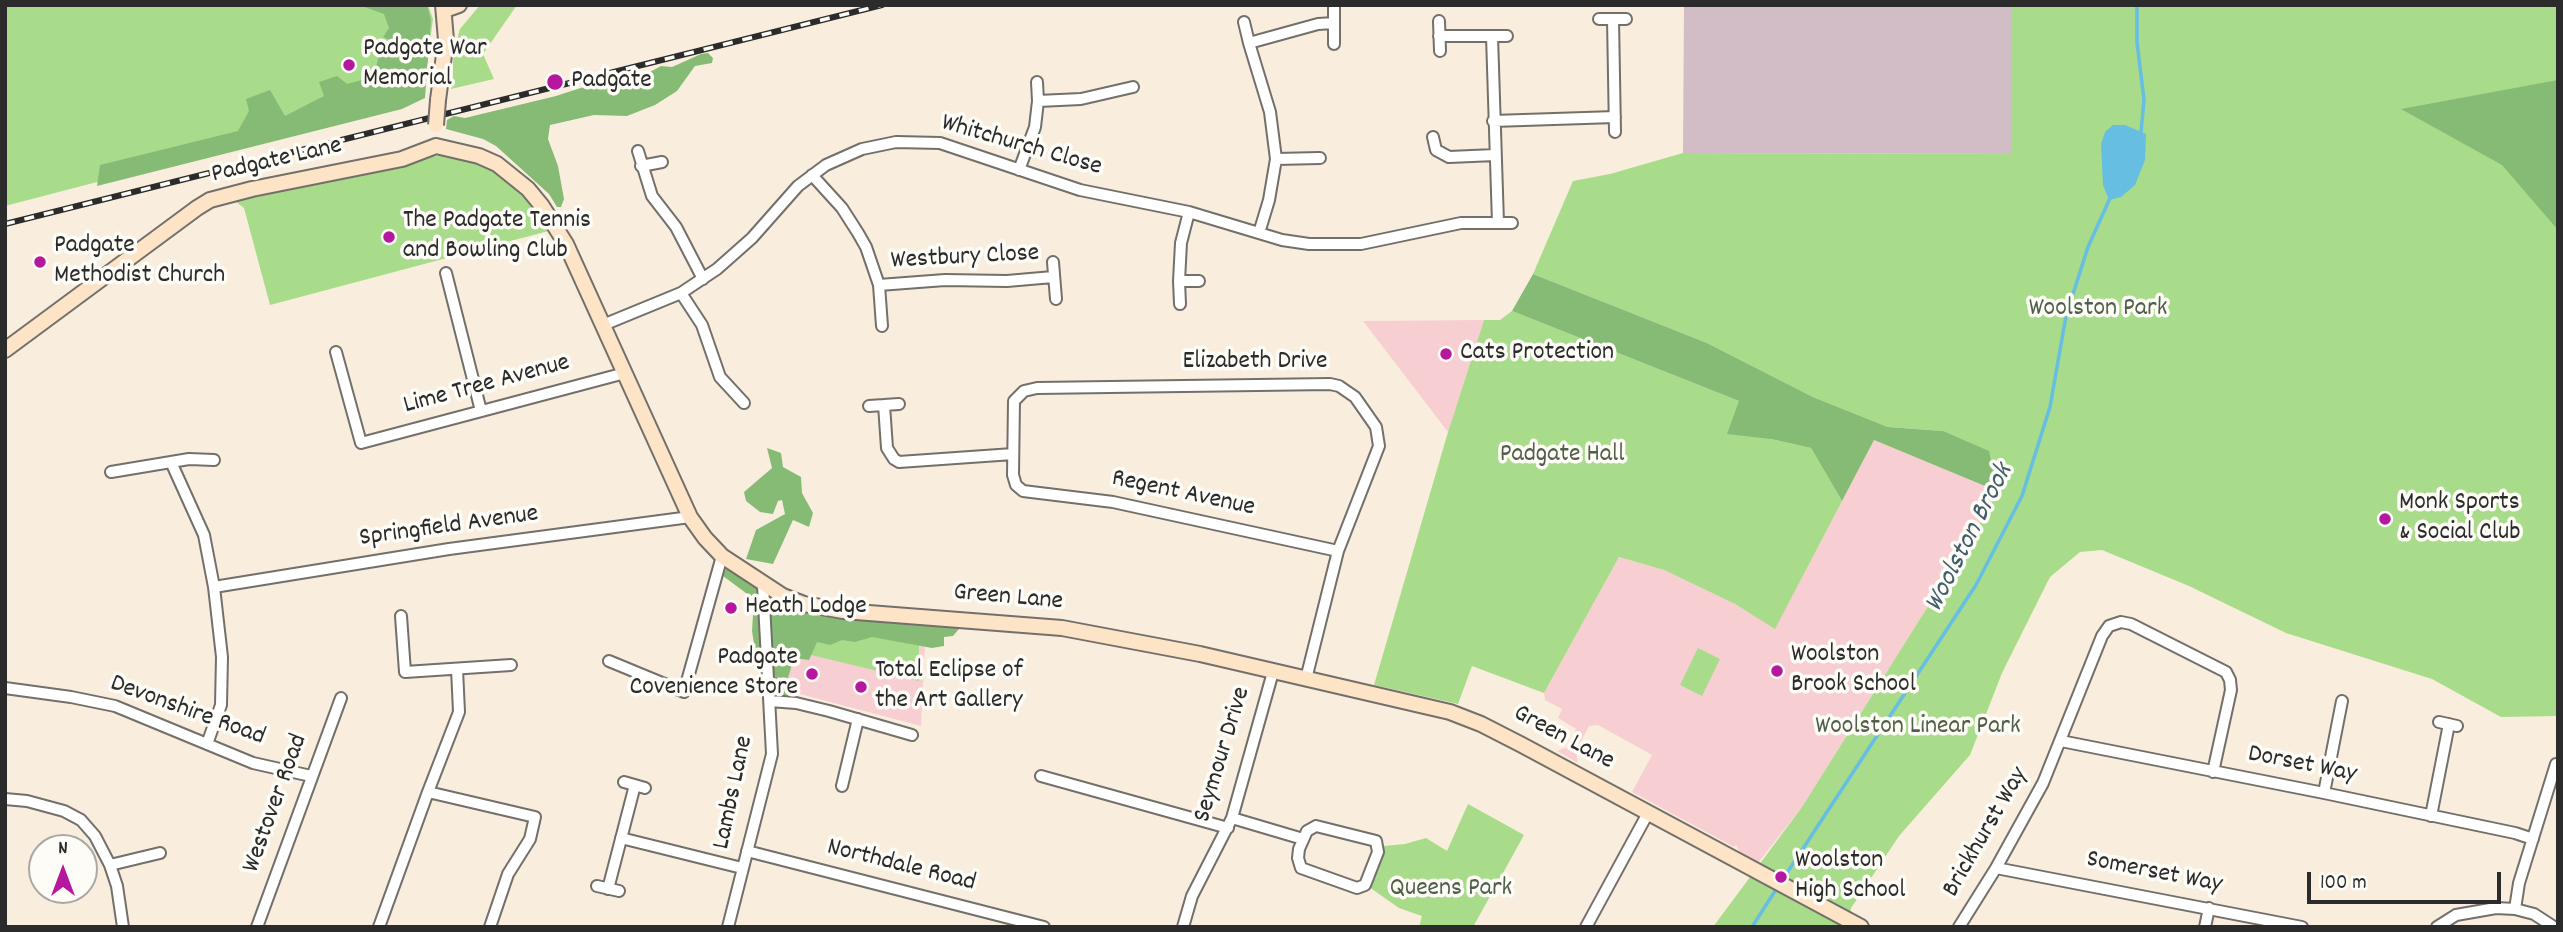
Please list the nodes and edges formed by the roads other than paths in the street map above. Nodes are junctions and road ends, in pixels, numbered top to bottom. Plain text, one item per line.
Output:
1 (1334, 5) edge
2 (449, 7) edge
3 (1599, 19) dead end
4 (1613, 19) junction
5 (1626, 19) dead end
6 (1439, 21) dead end
7 (1244, 22) dead end
8 (1334, 23) junction
9 (1439, 36) junction
10 (1492, 36) junction
11 (1507, 36) dead end
12 (1249, 43) junction
13 (1334, 44) dead end
14 (1440, 51) dead end
15 (1037, 82) dead end
16 (1133, 87) dead end
17 (1038, 101) junction
18 (1615, 117) junction
19 (1493, 121) junction
20 (1615, 132) dead end
21 (1433, 137) dead end
22 (436, 146) junction
23 (638, 151) dead end
24 (1495, 155) junction
25 (1320, 158) dead end
26 (1276, 159) junction
27 (662, 162) dead end
28 (641, 166) junction
29 (1019, 170) junction
30 (812, 175) junction
31 (1189, 212) junction
32 (1497, 223) junction
33 (1512, 223) dead end
34 (1259, 233) junction
35 (1053, 262) dead end
36 (446, 273) dead end
37 (1053, 277) junction
38 (703, 279) junction
39 (1180, 281) junction
40 (1199, 281) dead end
41 (879, 285) junction
42 (681, 293) junction
43 (1056, 299) dead end
44 (1180, 304) dead end
45 (603, 326) junction
46 (881, 326) dead end
47 (7, 345) edge
48 (336, 352) dead end
49 (625, 373) junction
50 (744, 403) dead end
51 (899, 404) dead end
52 (884, 405) junction
53 (869, 406) dead end
54 (481, 411) junction
55 (1013, 454) junction
56 (214, 460) dead end
57 (171, 462) junction
58 (111, 472) dead end
59 (690, 517) junction
60 (1338, 551) junction
61 (722, 556) junction
62 (763, 584) junction
63 (214, 587) junction
64 (401, 616) dead end
65 (609, 661) dead end
66 (511, 665) dead end
67 (457, 669) junction
68 (1273, 672) junction
69 (1306, 679) junction
70 (5, 688) edge
71 (341, 698) dead end
72 (770, 701) junction
73 (2342, 701) dead end
74 (858, 719) junction
75 (2448, 724) dead end
76 (912, 735) dead end
77 (2061, 741) junction
78 (207, 744) junction
79 (2554, 764) edge
80 (2213, 772) junction
81 (311, 776) junction
82 (1041, 776) dead end
83 (634, 785) dead end
84 (842, 786) dead end
85 (428, 792) junction
86 (2324, 793) junction
87 (5, 799) edge
88 (1648, 813) junction
89 (2431, 816) junction
90 (1230, 823) junction
91 (621, 838) junction
92 (1303, 839) junction
93 (2533, 839) junction
94 (747, 851) junction
95 (160, 853) dead end
96 (110, 865) junction
97 (1996, 868) junction
98 (742, 869) junction
99 (608, 888) dead end
100 (2209, 908) junction
101 (2515, 909) junction
102 (122, 927) edge
103 (257, 927) edge
104 (379, 927) edge
105 (490, 927) edge
106 (728, 927) edge
107 (1044, 927) edge
108 (1183, 927) edge
109 (1576, 927) edge
110 (1584, 927) edge
111 (1861, 927) edge
112 (1959, 927) edge
113 (2205, 927) edge
114 (2302, 927) edge
115 (2437, 927) edge
116 (2554, 927) edge

1 - 8 street
2 - 22 street, bridge
3 - 4 street
4 - 5 street
4 - 18 street
6 - 9 street
7 - 12 street
8 - 12 street
8 - 13 street
9 - 10 street
9 - 14 street
10 - 11 street
10 - 19 street
12 - 26 street
15 - 17 street
16 - 17 street
17 - 29 street
18 - 19 street
18 - 20 street
19 - 24 street
21 - 24 street
22 - 45 street, Green Lane
22 - 47 street, Padgate Lane
23 - 28 street
24 - 32 street
25 - 26 street
26 - 34 street
27 - 28 street
28 - 38 street
29 - 30 street, Whitchurch Close
29 - 31 street, Whitchurch Close
30 - 38 street, Whitchurch Close
30 - 41 street, Westbury Close
31 - 34 street, Whitchurch Close
31 - 39 street
32 - 33 street, Whitchurch Close
32 - 34 street, Whitchurch Close
35 - 37 street, Westbury Close
36 - 54 street
37 - 41 street, Westbury Close
37 - 43 street, Westbury Close
38 - 42 street, Whitchurch Close
39 - 40 street
39 - 44 street
41 - 46 street, Westbury Close
42 - 45 street, Whitchurch Close
42 - 50 street
45 - 49 street, Green Lane
48 - 54 street, Lime Tree Avenue
49 - 54 street, Lime Tree Avenue
49 - 59 street, Green Lane
51 - 52 street
52 - 53 street
52 - 55 street
55 - 60 street, Regent Avenue
55 - 60 street, Elizabeth Drive
56 - 57 street
57 - 58 street
57 - 63 street
59 - 61 street, Green Lane
59 - 63 street, Springfield Avenue
60 - 69 street, Elizabeth Drive
61 - 62 street, Green Lane
61 - 65 street
62 - 68 street, Green Lane
62 - 72 street, Lambs Lane
63 - 78 street
64 - 67 street
66 - 67 street
67 - 85 street
68 - 69 street, Green Lane
68 - 90 street, Seymour Drive
69 - 88 street, Green Lane
70 - 78 street, Devonshire Road
71 - 81 street, Westover Road
72 - 74 street
72 - 94 street, Lambs Lane
73 - 86 street
74 - 76 street
74 - 84 street
75 - 89 street
77 - 80 street, Dorset Way
77 - 80 street, Brickhurst Way
77 - 97 street, Brickhurst Way
78 - 81 street, Devonshire Road
79 - 93 street
80 - 86 street, Dorset Way
81 - 103 street, Westover Road
82 - 90 street
83 - 91 street
85 - 104 street
85 - 105 street
86 - 89 street, Dorset Way
87 - 96 street
88 - 110 street
88 - 111 street, Green Lane
89 - 93 street, Dorset Way
90 - 92 street
90 - 108 street, Seymour Drive
91 - 98 street
91 - 99 street
92 - 92 street
93 - 101 street
94 - 98 street, Lambs Lane
94 - 107 street, Northdale Road
95 - 96 street
96 - 102 street
97 - 100 street, Somerset Way
97 - 112 street, Brickhurst Way
98 - 106 street, Lambs Lane
100 - 113 street
100 - 114 street, Somerset Way
101 - 115 street
101 - 116 street
109 - 110 street

